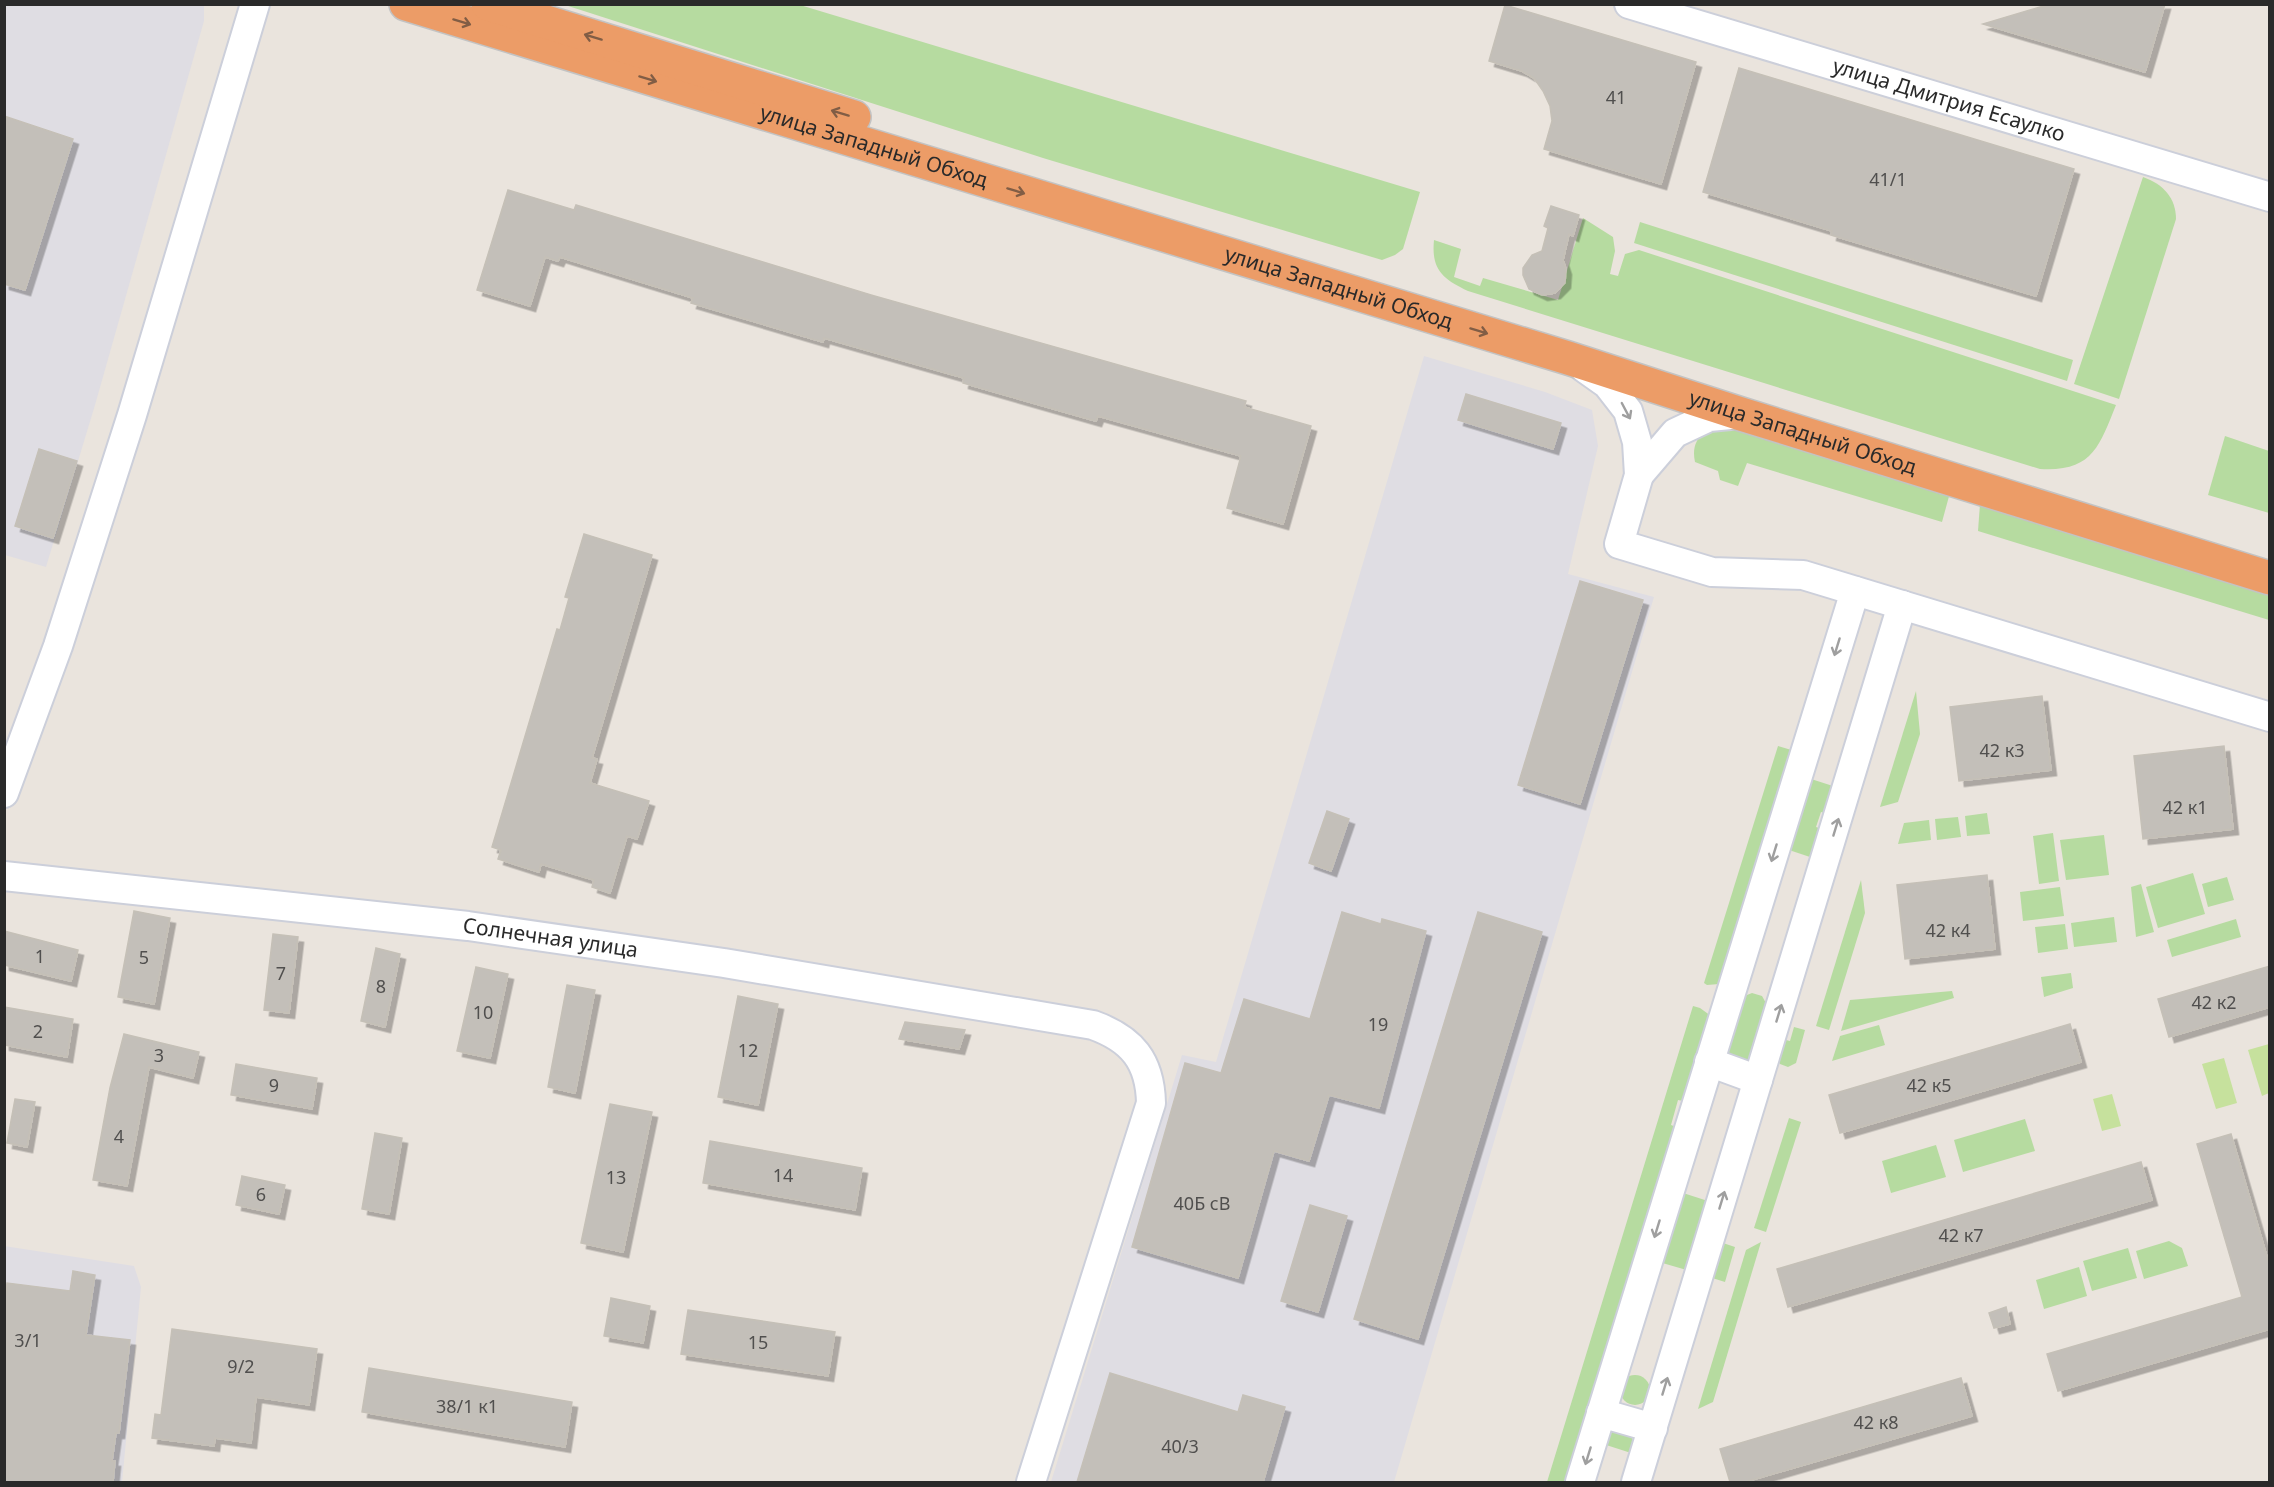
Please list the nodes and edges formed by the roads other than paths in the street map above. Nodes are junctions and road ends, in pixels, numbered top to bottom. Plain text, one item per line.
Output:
1 (406, 4) edge
2 (1629, 4) edge
3 (492, 5) edge
4 (255, 8) edge
5 (2270, 197) edge
6 (1569, 358) junction
7 (1741, 414) junction
8 (1639, 475) junction
9 (2270, 557) edge
10 (2270, 578) edge
11 (1855, 591) junction
12 (1902, 605) junction
13 (2270, 717) edge
14 (4, 793) edge
15 (4, 876) edge
16 (1709, 1062) junction
17 (1758, 1080) junction
18 (1601, 1413) junction
19 (1653, 1428) junction
20 (1031, 1482) edge
21 (1580, 1482) edge
22 (1636, 1482) edge

1 -> 6 highway, улица Западный Обход
2 - 5 street, улица Дмитрия Есаулко
9 -> 3 highway, улица Западный Обход
4 - 14 street
6 - 7 highway, улица Западный Обход
6 -> 8 street
7 - 8 street
7 - 10 highway, улица Западный Обход
8 - 11 street
11 - 12 street
11 -> 16 street
12 - 13 street
17 -> 12 street
15 - 20 street, Солнечная улица
16 - 17 street
16 -> 18 street
19 -> 17 street
18 - 19 street
18 -> 21 street
19 - 22 street

